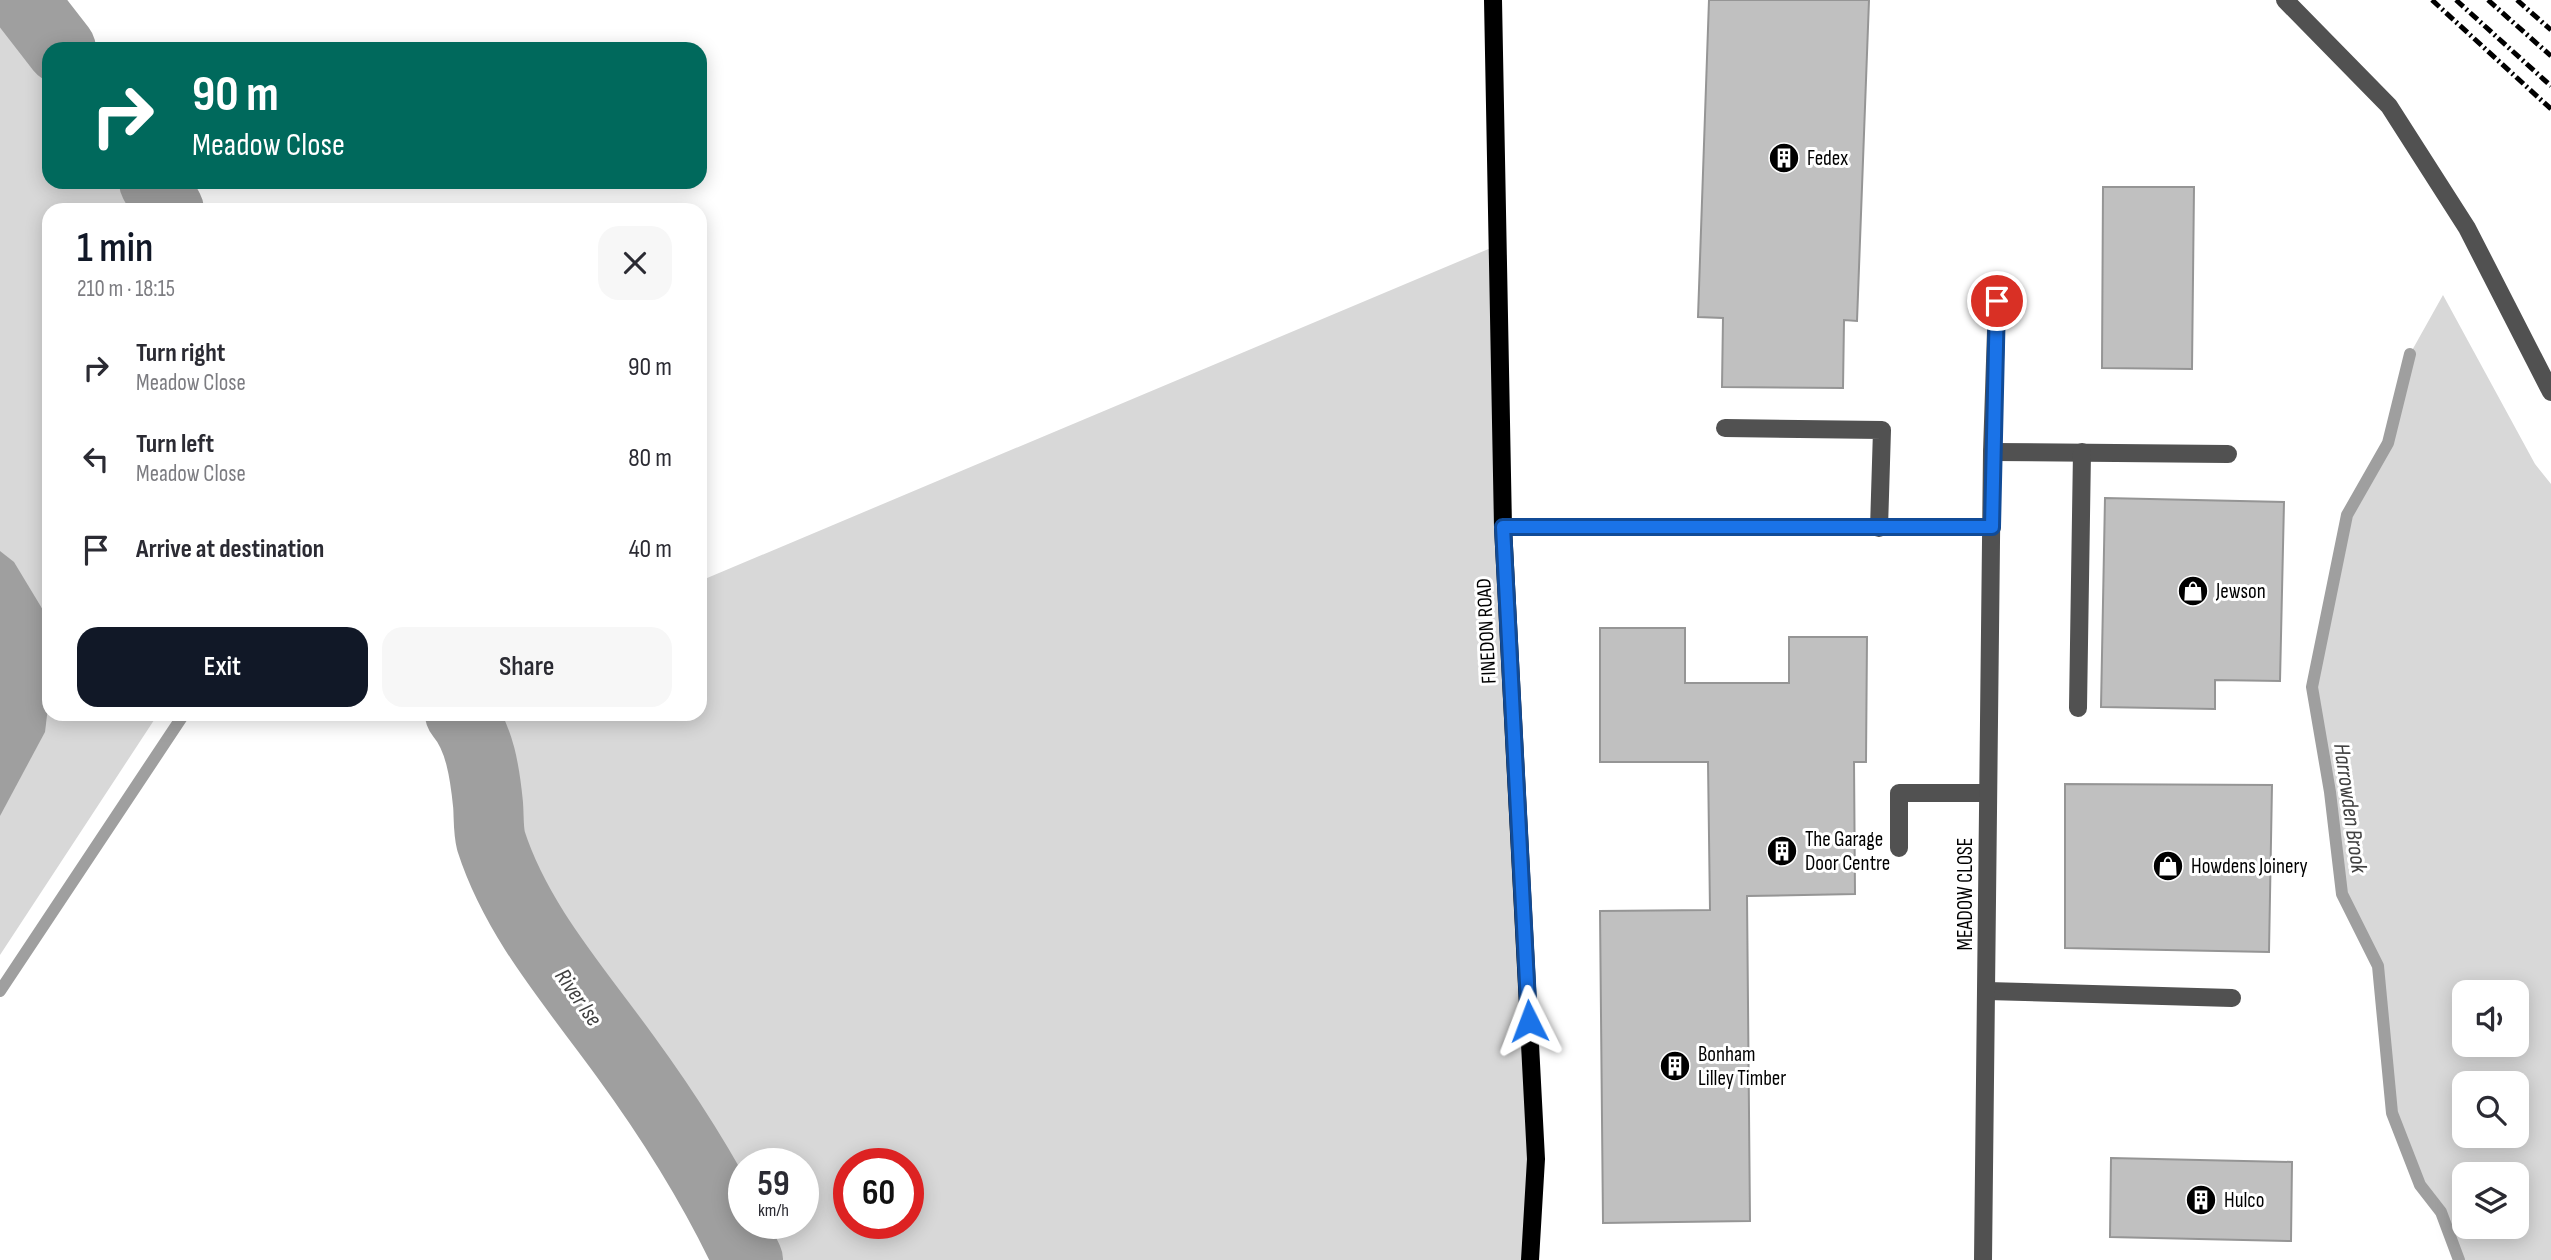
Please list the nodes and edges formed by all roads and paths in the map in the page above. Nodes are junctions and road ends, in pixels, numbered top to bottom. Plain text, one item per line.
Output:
1 (1493, 0) edge
2 (2285, 0) edge
3 (1997, 301) dead end
4 (2551, 392) edge
5 (1725, 428) dead end
6 (1992, 452) junction
7 (2082, 452) junction
8 (2228, 454) dead end
9 (1503, 527) junction
10 (1992, 527) junction
11 (1879, 528) junction
12 (2078, 708) dead end
13 (1988, 793) junction
14 (1899, 848) dead end
15 (1987, 991) junction
16 (2232, 998) dead end
17 (1531, 1260) edge
18 (1983, 1260) edge

1 - 9 main road, FINEDON ROAD
2 - 4 street
3 - 6 street, MEADOW CLOSE
5 - 11 street
6 - 7 street
6 - 10 street, MEADOW CLOSE
7 - 8 street
7 - 12 street
9 - 11 street
9 - 17 main road, FINEDON ROAD
10 - 11 street
10 - 13 street, MEADOW CLOSE
13 - 14 street
13 - 15 street, MEADOW CLOSE
15 - 16 street
15 - 18 street, MEADOW CLOSE

